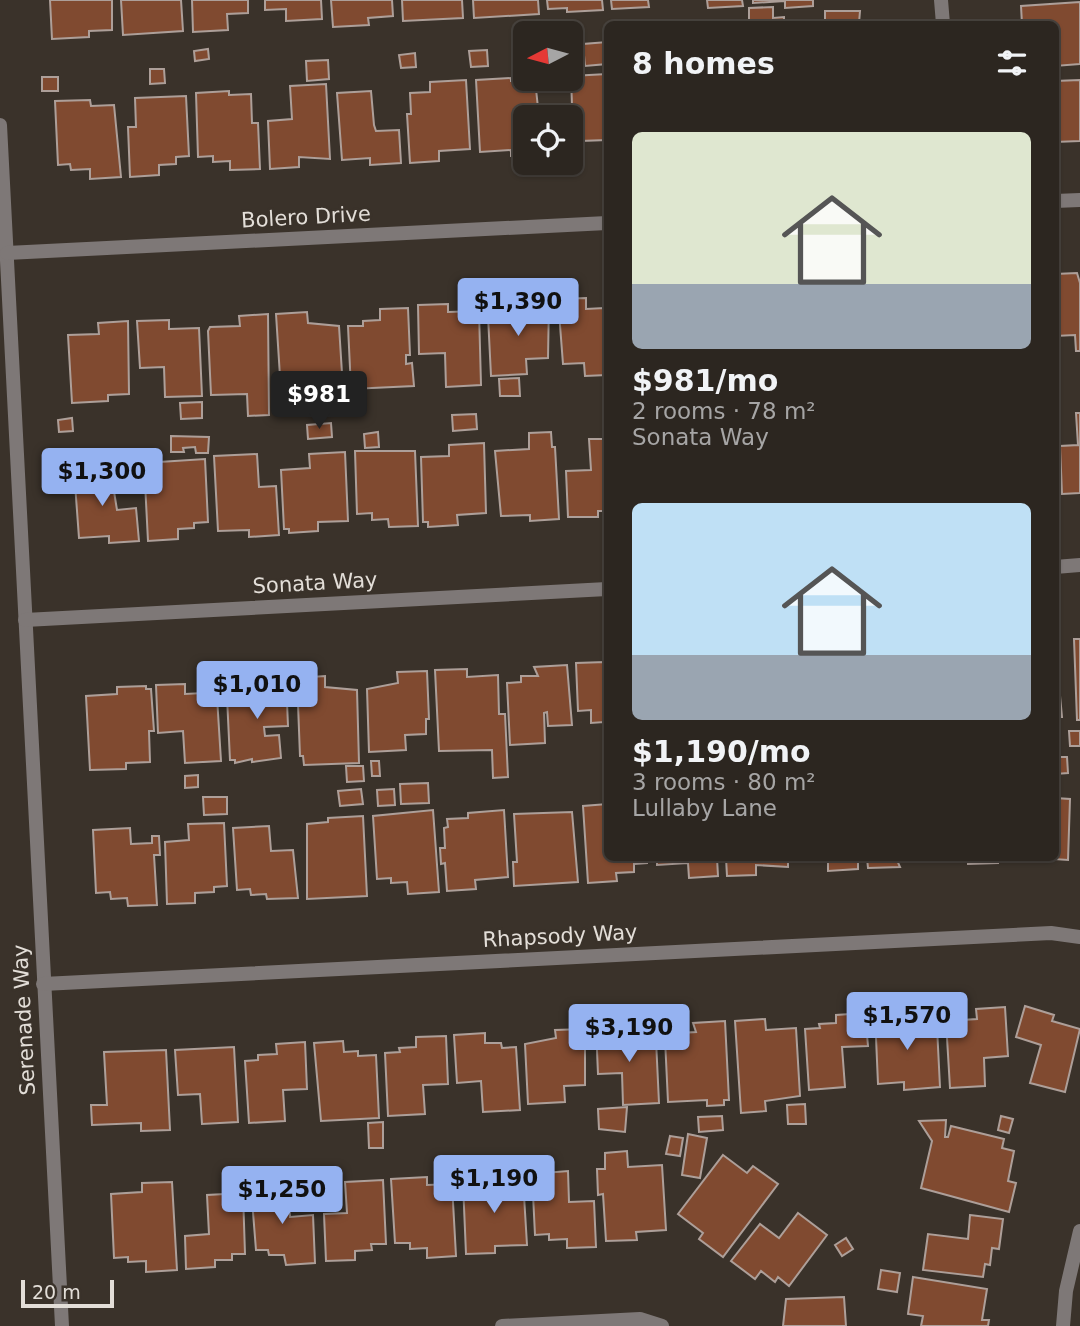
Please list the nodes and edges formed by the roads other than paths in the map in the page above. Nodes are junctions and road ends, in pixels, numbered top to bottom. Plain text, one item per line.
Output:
1 (941, 0) edge
2 (943, 21) edge
3 (0, 125) edge
4 (1080, 200) edge
5 (1059, 201) edge
6 (604, 223) edge
7 (7, 253) junction
8 (1080, 565) edge
9 (1059, 566) edge
10 (604, 589) edge
11 (24, 620) junction
12 (1080, 937) edge
13 (43, 984) junction
14 (1080, 1231) edge
15 (62, 1326) edge
16 (502, 1326) edge
17 (662, 1326) edge
18 (1063, 1326) edge

1 - 2 street
3 - 7 street, Serenade Way
4 - 5 street
6 - 7 street, Bolero Drive
7 - 11 street, Serenade Way
8 - 9 street
10 - 11 street, Sonata Way
11 - 13 street, Serenade Way
12 - 13 street, Rhapsody Way
13 - 15 street, Serenade Way
14 - 18 street
16 - 17 street

